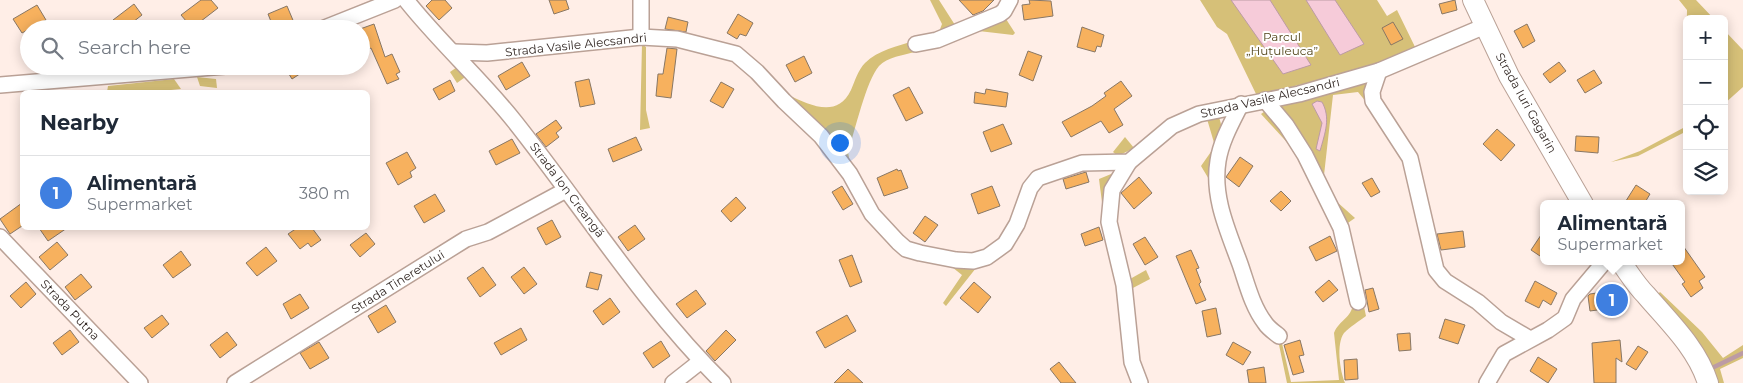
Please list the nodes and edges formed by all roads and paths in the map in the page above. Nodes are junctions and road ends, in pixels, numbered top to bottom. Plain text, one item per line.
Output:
1 (395, 0) edge
2 (406, 0) edge
3 (641, 0) edge
4 (1010, 0) edge
5 (1473, 0) edge
6 (345, 20) edge
7 (1485, 26) junction
8 (641, 37) junction
9 (916, 44) dead end
10 (454, 52) junction
11 (487, 54) junction
12 (1379, 71) junction
13 (118, 75) edge
14 (478, 77) junction
15 (0, 85) edge
16 (1265, 100) junction
17 (1241, 104) junction
18 (1130, 162) junction
19 (566, 190) junction
20 (1581, 200) edge
21 (0, 237) edge
22 (1601, 265) edge
23 (1623, 265) edge
24 (1358, 302) dead end
25 (1279, 336) dead end
26 (1530, 339) junction
27 (701, 361) junction
28 (140, 383) edge
29 (235, 383) edge
30 (673, 383) edge
31 (724, 383) edge
32 (1140, 383) edge
33 (1488, 383) edge
34 (1708, 383) edge

1 - 6 street
2 - 10 street, Strada Ion Creangă
3 - 8 street
4 - 9 street
5 - 7 main road, Strada Iuri Gagarin
7 - 12 street, Strada Vasile Alecsandri
7 - 20 main road, Strada Iuri Gagarin
8 - 11 street, Strada Vasile Alecsandri
8 - 18 street, Strada Vasile Alecsandri
10 - 11 street, Strada Vasile Alecsandri
10 - 14 street, Strada Ion Creangă
11 - 14 street
12 - 16 street, Strada Vasile Alecsandri
12 - 26 street
13 - 15 street
14 - 19 street, Strada Ion Creangă
16 - 17 street, Strada Vasile Alecsandri
16 - 24 street
17 - 18 street, Strada Vasile Alecsandri
17 - 25 street
18 - 32 street
19 - 27 street, Strada Ion Creangă
19 - 29 street, Strada Tineretului
21 - 28 street, Strada Putna
22 - 26 street
23 - 34 main road
26 - 33 street
27 - 30 street
27 - 31 street, Strada Ion Creangă

